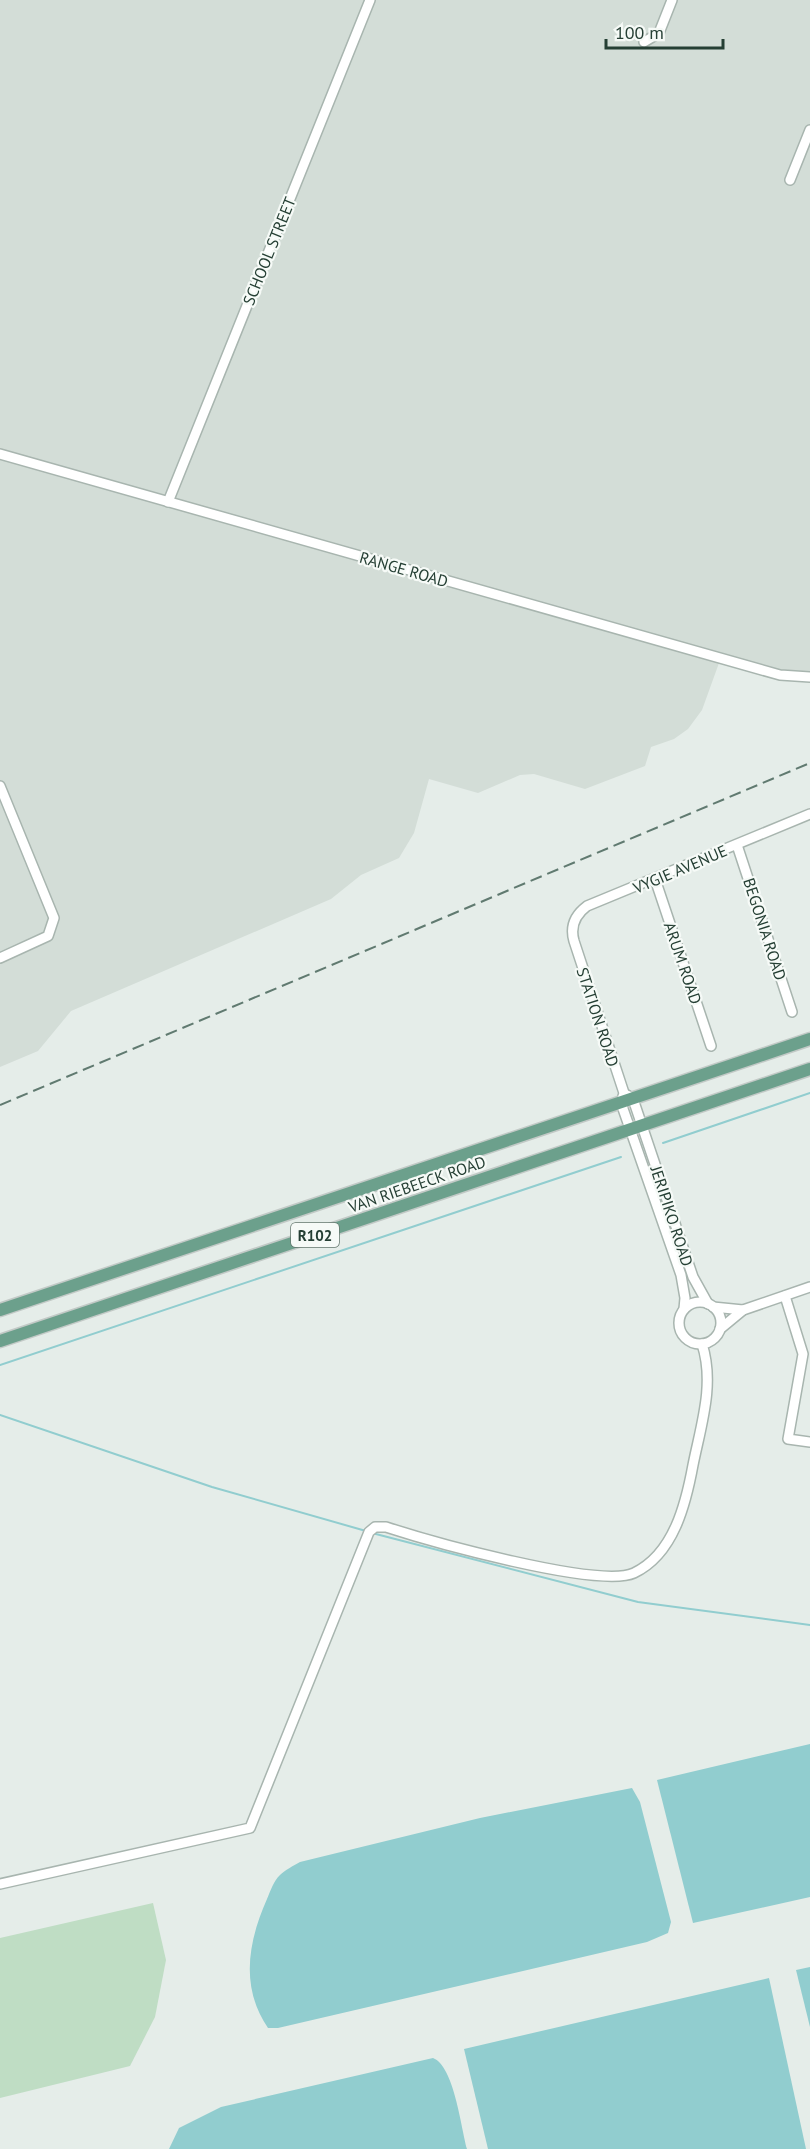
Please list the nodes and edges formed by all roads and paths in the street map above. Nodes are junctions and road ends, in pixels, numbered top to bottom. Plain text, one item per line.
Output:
1 (370, 0) edge
2 (672, 0) edge
3 (644, 42) dead end
4 (810, 130) edge
5 (790, 180) dead end
6 (0, 454) edge
7 (168, 502) junction
8 (810, 677) edge
9 (0, 786) edge
10 (810, 814) edge
11 (737, 845) junction
12 (655, 879) junction
13 (574, 941) joint
14 (0, 958) edge
15 (792, 1012) dead end
16 (810, 1039) edge
17 (711, 1046) dead end
18 (810, 1069) edge
19 (626, 1098) junction
20 (636, 1127) junction
21 (810, 1287) edge
22 (785, 1296) junction
23 (711, 1305) junction
24 (0, 1310) edge
25 (684, 1310) junction
26 (743, 1310) junction
27 (720, 1329) junction
28 (0, 1341) edge
29 (702, 1344) junction
30 (810, 1442) edge
31 (0, 1884) edge

1 - 7 street, SCHOOL STREET
2 - 3 street
4 - 5 street
6 - 7 street, RANGE ROAD
7 - 8 street, RANGE ROAD
9 - 14 street
10 - 11 street, VYGIE AVENUE
11 - 12 street, VYGIE AVENUE
11 - 15 street, BEGONIA ROAD
12 - 13 street, VYGIE AVENUE
12 - 17 street, ARUM ROAD
13 - 19 street, STATION ROAD
16 - 19 main road, VAN RIEBEECK ROAD / R102
18 - 20 main road, VAN RIEBEECK ROAD / R102
19 - 20 street, STATION ROAD
19 - 24 main road, VAN RIEBEECK ROAD / R102
20 - 23 street, JERIPIKO ROAD
20 - 25 street, JERIPIKO ROAD
20 - 28 main road, VAN RIEBEECK ROAD / R102
21 - 22 street
22 - 26 street
22 - 30 street
23 - 25 street
23 - 26 street
23 - 27 street
25 - 29 street
26 - 27 street
27 - 29 street
29 - 31 street

